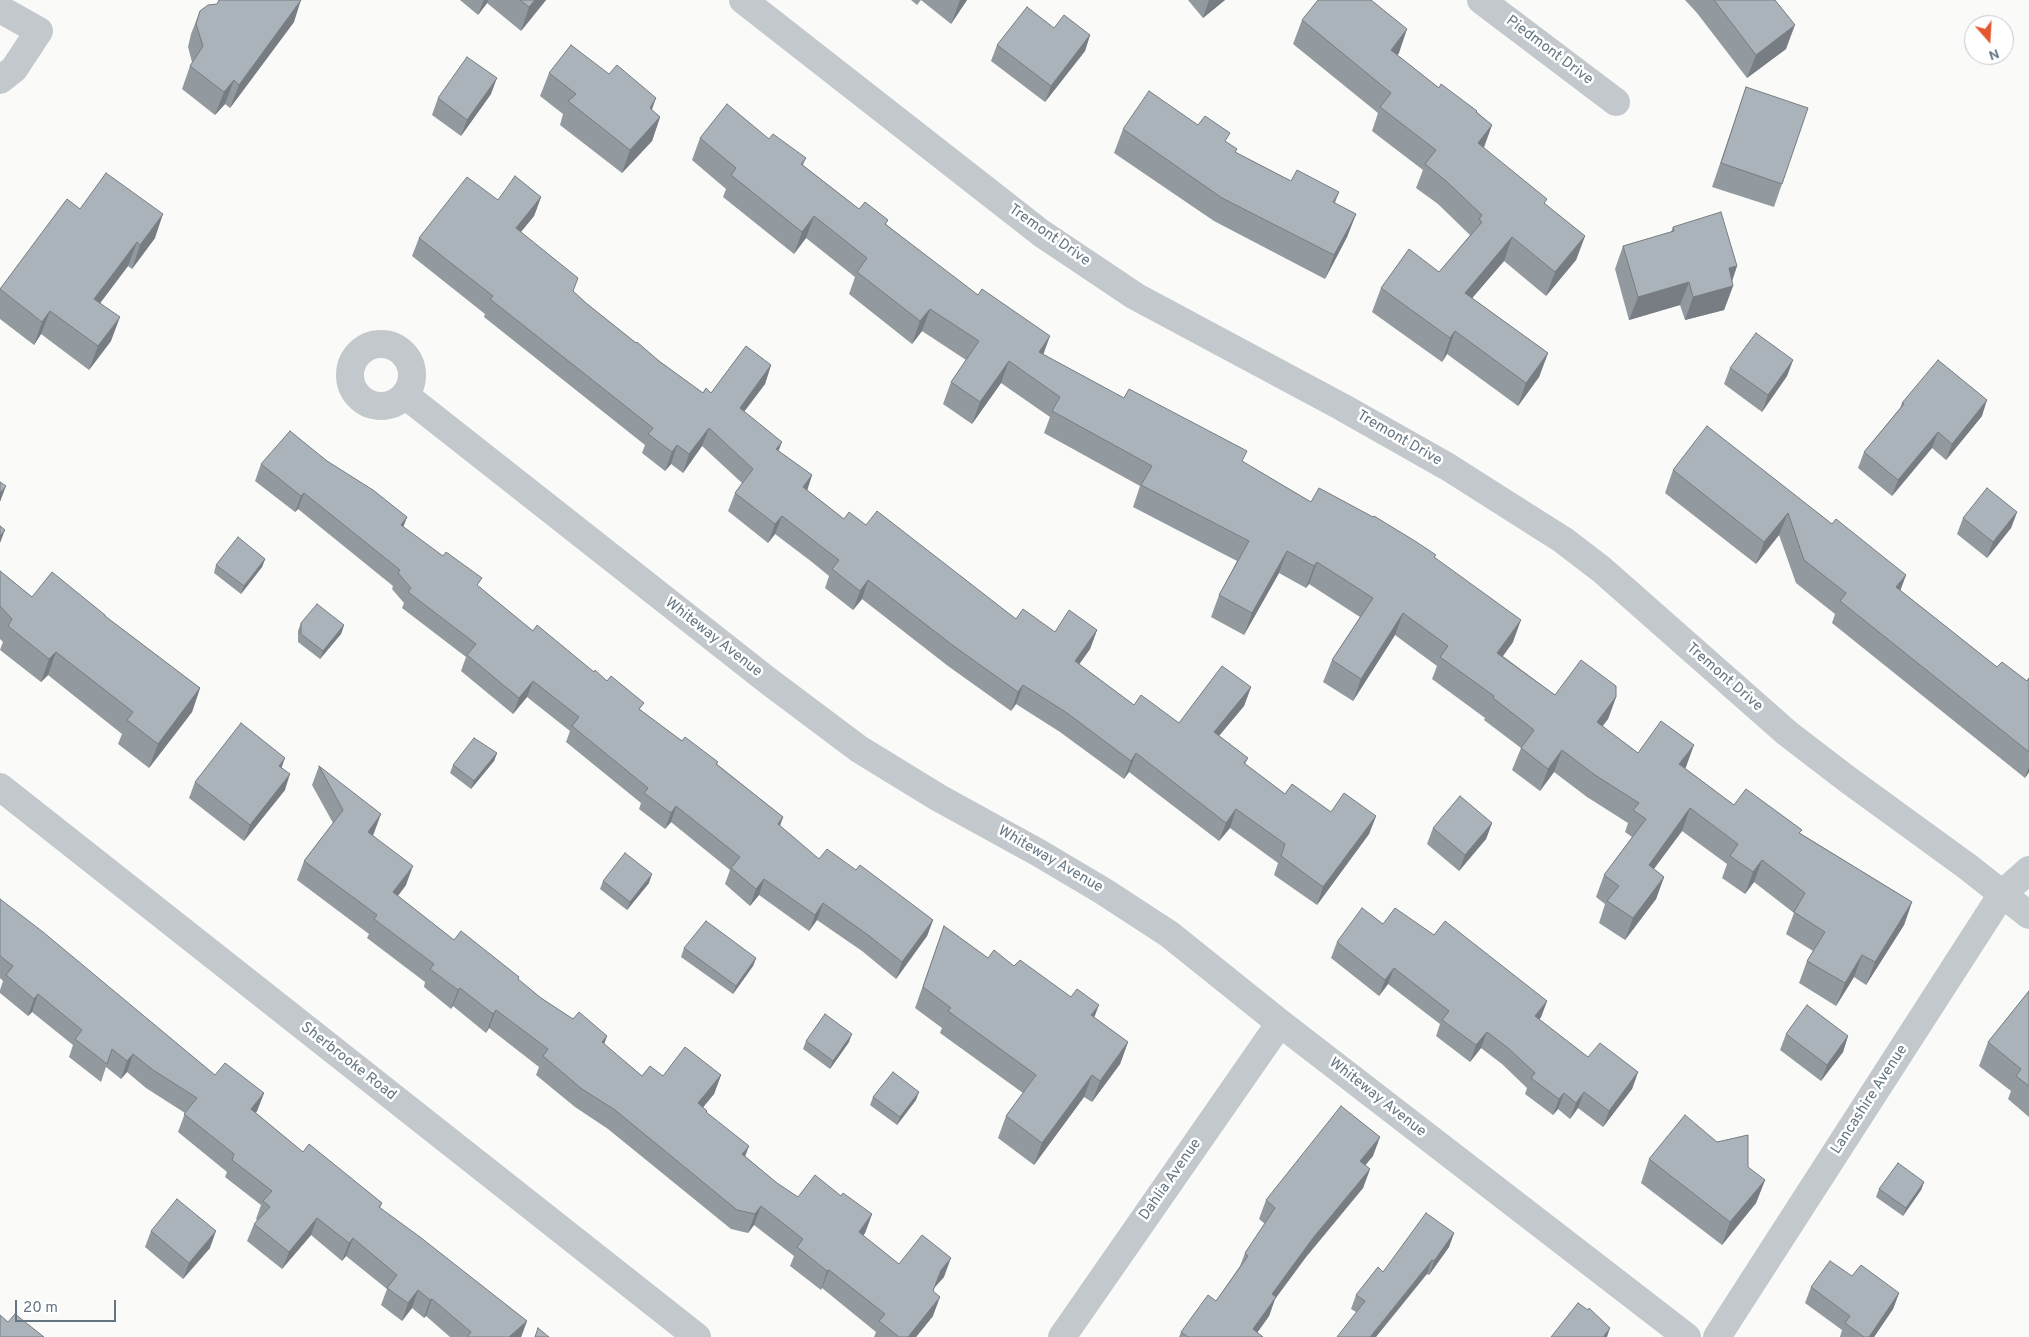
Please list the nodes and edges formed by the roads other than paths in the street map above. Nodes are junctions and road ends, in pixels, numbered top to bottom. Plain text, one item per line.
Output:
1 (743, 0) edge
2 (1481, 0) edge
3 (0, 10) edge
4 (0, 80) edge
5 (1616, 102) dead end
6 (405, 395) dead end
7 (0, 788) edge
8 (2029, 870) edge
9 (2002, 894) junction
10 (2029, 915) edge
11 (1280, 1023) junction
12 (697, 1337) edge
13 (1062, 1337) edge
14 (1687, 1337) edge
15 (1717, 1337) edge

1 - 9 street, Tremont Drive
2 - 5 street, Piedmont Drive
3 - 4 street
6 - 11 street, Whiteway Avenue
7 - 12 street, Sherbrooke Road
8 - 9 street, Lancashire Avenue
9 - 10 street, Tremont Drive
9 - 15 street, Lancashire Avenue
11 - 13 street, Dahlia Avenue
11 - 14 street, Whiteway Avenue

